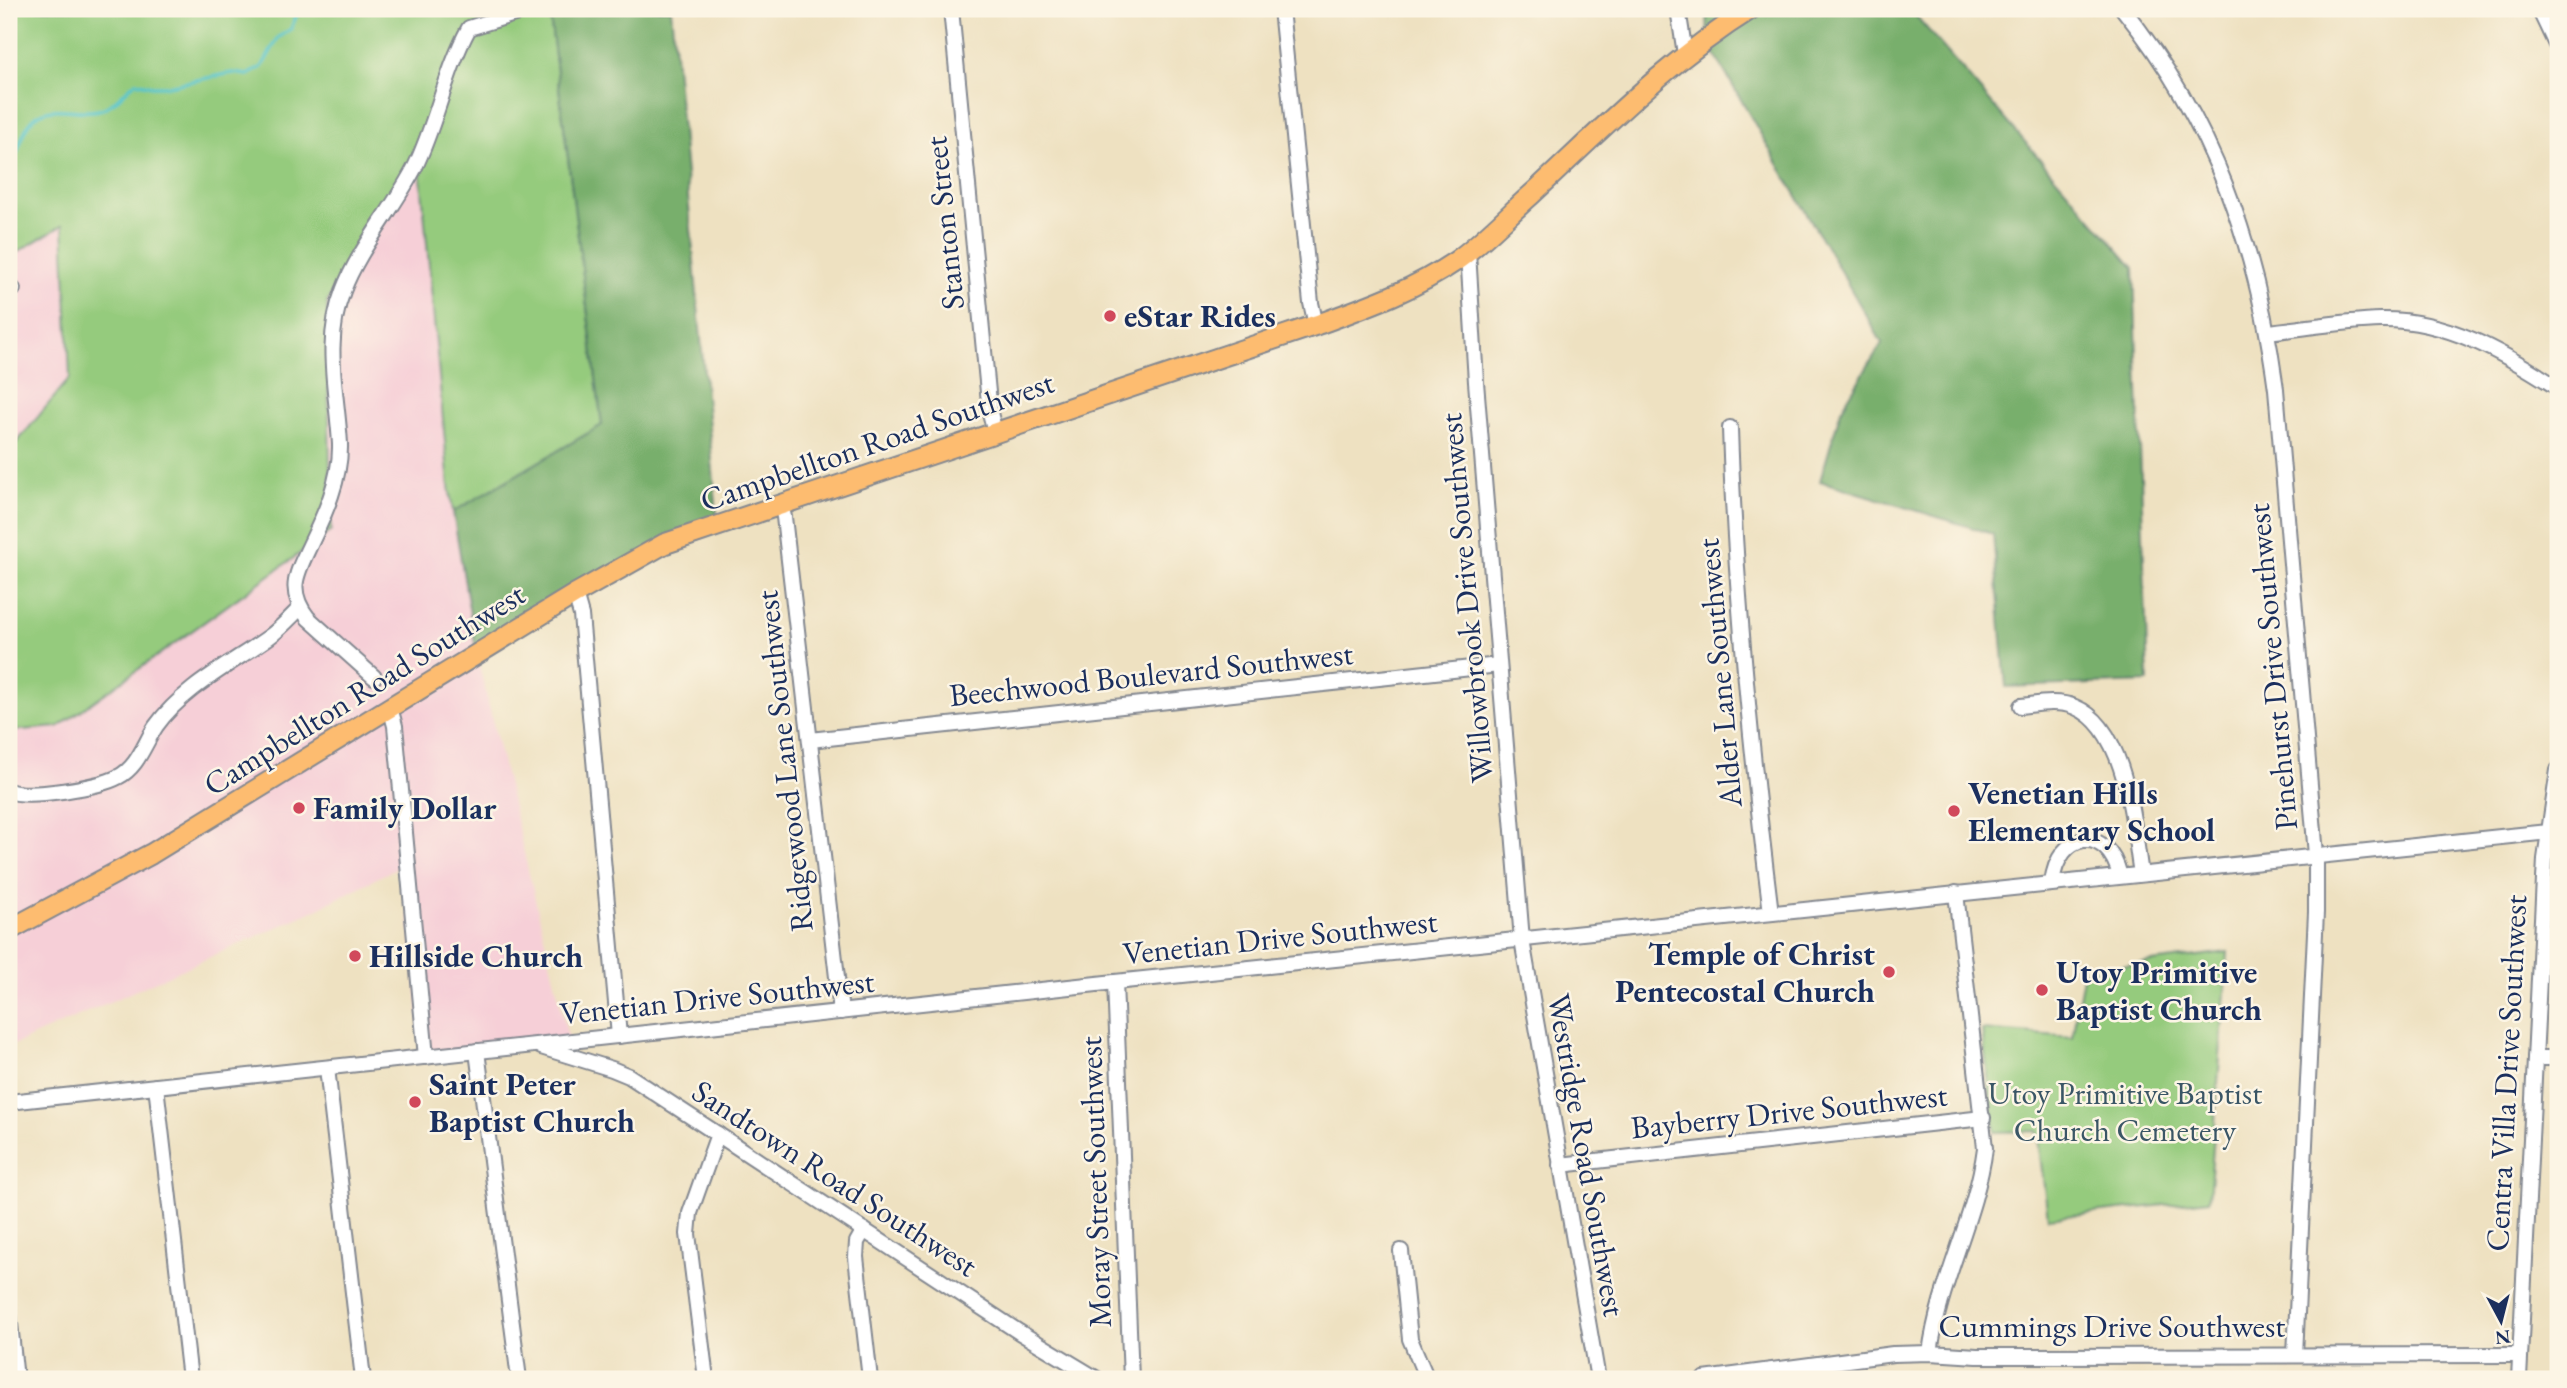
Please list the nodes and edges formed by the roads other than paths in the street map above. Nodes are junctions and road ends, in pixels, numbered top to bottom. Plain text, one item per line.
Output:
1 (531, 9) edge
2 (951, 9) edge
3 (1281, 9) edge
4 (1678, 9) edge
5 (1751, 9) edge
6 (2123, 9) edge
7 (2539, 9) edge
8 (2558, 49) edge
9 (1685, 54) junction
10 (1468, 252) junction
11 (1316, 325) junction
12 (2268, 332) junction
13 (2558, 388) edge
14 (1730, 428) dead end
15 (995, 432) junction
16 (781, 504) junction
17 (575, 594) junction
18 (300, 608) junction
19 (1499, 665) junction
20 (374, 677) dead end
21 (2021, 706) dead end
22 (390, 707) junction
23 (810, 740) junction
24 (2558, 770) edge
25 (9, 791) edge
26 (2554, 831) edge
27 (2316, 855) junction
28 (2141, 874) junction
29 (2120, 876) junction
30 (2052, 883) junction
31 (1956, 893) junction
32 (1771, 913) junction
33 (9, 930) edge
34 (1522, 940) junction
35 (1115, 982) junction
36 (841, 1012) junction
37 (619, 1036) junction
38 (533, 1045) junction
39 (477, 1051) junction
40 (426, 1057) junction
41 (2535, 1058) junction
42 (2558, 1058) edge
43 (327, 1068) junction
44 (156, 1086) junction
45 (9, 1102) edge
46 (1983, 1118) junction
47 (718, 1134) junction
48 (1560, 1165) junction
49 (864, 1230) junction
50 (1401, 1251) dead end
51 (9, 1314) edge
52 (1930, 1353) junction
53 (2295, 1355) junction
54 (2520, 1355) junction
55 (16, 1379) edge
56 (190, 1379) edge
57 (363, 1379) edge
58 (519, 1379) edge
59 (706, 1379) edge
60 (870, 1379) edge
61 (1097, 1379) edge
62 (1131, 1379) edge
63 (1427, 1379) edge
64 (1598, 1379) edge
65 (1704, 1379) edge
66 (2519, 1379) edge

1 - 18 street
2 - 15 street, Stanton Street
3 - 11 street
4 - 9 street
5 - 9 main road, Campbellton Road Southwest
6 - 12 street, Pinehurst Drive Southwest
7 - 8 street
9 - 10 main road, Campbellton Road Southwest
10 - 11 main road, Campbellton Road Southwest
10 - 19 street, Willowbrook Drive Southwest
11 - 15 main road, Campbellton Road Southwest
12 - 13 street
12 - 27 street, Pinehurst Drive Southwest
14 - 32 street, Alder Lane Southwest
15 - 16 main road, Campbellton Road Southwest
16 - 17 main road, Campbellton Road Southwest
16 - 23 street, Ridgewood Lane Southwest
17 - 22 main road, Campbellton Road Southwest
17 - 37 street
18 - 20 street
18 - 25 street
19 - 23 street, Beechwood Boulevard Southwest
19 - 34 street, Willowbrook Drive Southwest
21 - 28 street
22 - 33 main road, Campbellton Road Southwest
22 - 40 street
23 - 36 street, Ridgewood Lane Southwest
24 - 26 street, Centra Villa Drive Southwest
26 - 27 street, Venetian Drive Southwest
26 - 41 street, Centra Villa Drive Southwest
27 - 28 street, Venetian Drive Southwest
27 - 53 street, Pinehurst Drive Southwest
28 - 29 street, Venetian Drive Southwest
29 - 30 street, Venetian Drive Southwest
29 - 30 street
30 - 31 street, Venetian Drive Southwest
31 - 32 street, Venetian Drive Southwest
31 - 46 street
32 - 34 street, Venetian Drive Southwest
34 - 35 street, Venetian Drive Southwest
34 - 48 street, Westridge Road Southwest
35 - 36 street, Venetian Drive Southwest
35 - 62 street, Moray Street Southwest
36 - 37 street, Venetian Drive Southwest
37 - 38 street, Venetian Drive Southwest
38 - 39 street, Venetian Drive Southwest
38 - 47 street, Sandtown Road Southwest
39 - 40 street, Venetian Drive Southwest
39 - 58 street
40 - 43 street, Venetian Drive Southwest
41 - 42 street
41 - 54 street, Centra Villa Drive Southwest
43 - 44 street, Venetian Drive Southwest
43 - 57 street
44 - 45 street, Venetian Drive Southwest
44 - 56 street
46 - 48 street, Bayberry Drive Southwest
46 - 52 street
47 - 49 street, Sandtown Road Southwest
47 - 59 street
48 - 64 street, Westridge Road Southwest
49 - 60 street
49 - 61 street, Sandtown Road Southwest
50 - 63 street
51 - 55 street
52 - 53 street, Cummings Drive Southwest
52 - 65 street, Cummings Drive Southwest
53 - 54 street, Cummings Drive Southwest
54 - 66 street, Centra Villa Drive Southwest

